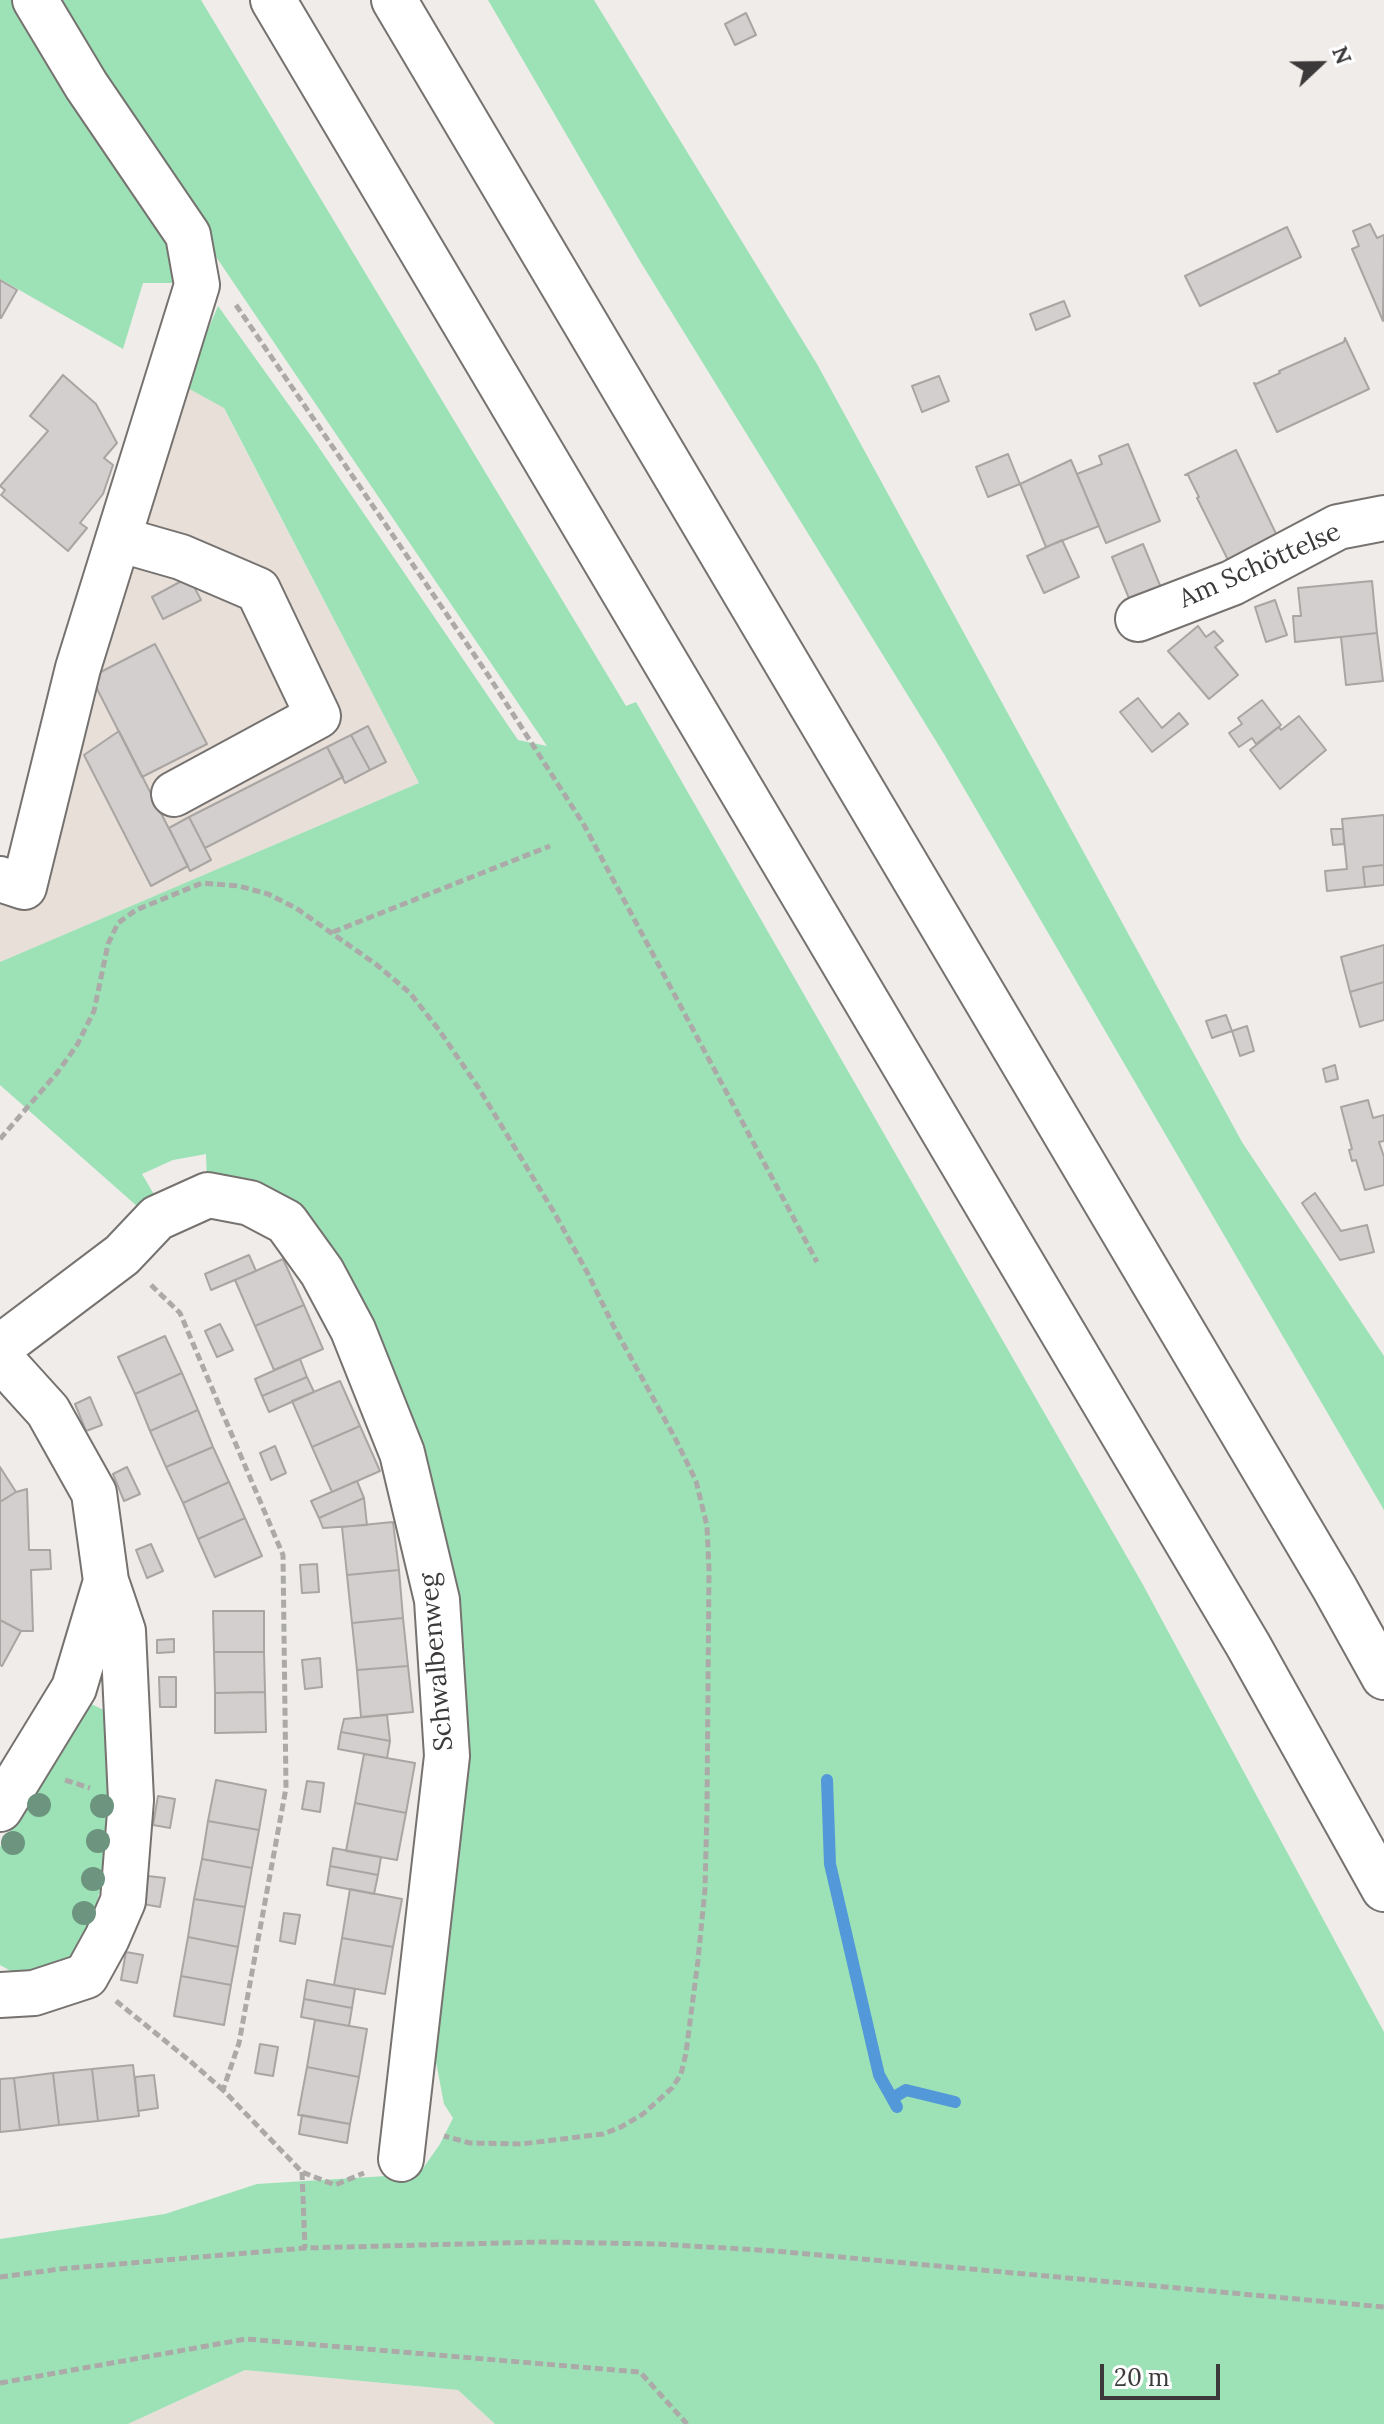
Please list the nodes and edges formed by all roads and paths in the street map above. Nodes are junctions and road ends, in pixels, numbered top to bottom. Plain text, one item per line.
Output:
1 (35, 0) edge
2 (273, 0) edge
3 (394, 0) edge
4 (232, 300) dead end
5 (1384, 518) edge
6 (118, 539) junction
7 (1138, 619) dead end
8 (174, 794) dead end
9 (550, 846) dead end
10 (0, 879) edge
11 (332, 932) junction
12 (0, 1139) edge
13 (817, 1262) dead end
14 (165, 1299) dead end
15 (0, 1347) edge
16 (0, 1358) edge
17 (106, 1581) junction
18 (1384, 1677) edge
19 (27, 1765) junction
20 (131, 1800) junction
21 (0, 1809) edge
22 (1384, 1889) edge
23 (86, 1976) junction
24 (0, 1995) edge
25 (223, 2090) junction
26 (406, 2113) junction
27 (401, 2159) joint
28 (302, 2172) junction
29 (305, 2248) junction
30 (0, 2277) edge
31 (1384, 2307) edge
32 (0, 2383) edge
33 (687, 2424) edge

1 - 6 main road
2 - 22 main road
3 - 18 main road
4 - 13 path
5 - 7 main road, Am Schöttelse
6 - 8 main road
6 - 10 main road
9 - 11 path
11 - 12 path
11 - 26 path
14 - 25 path
15 - 26 main road, Schwalbenweg
16 - 17 main road
17 - 19 main road
17 - 20 main road
19 - 20 path
19 - 21 main road
20 - 23 main road
23 - 24 main road
23 - 25 path
25 - 28 path
26 - 27 main road, Schwalbenweg
27 - 28 path
28 - 29 path
29 - 30 path
29 - 31 path
32 - 33 path

